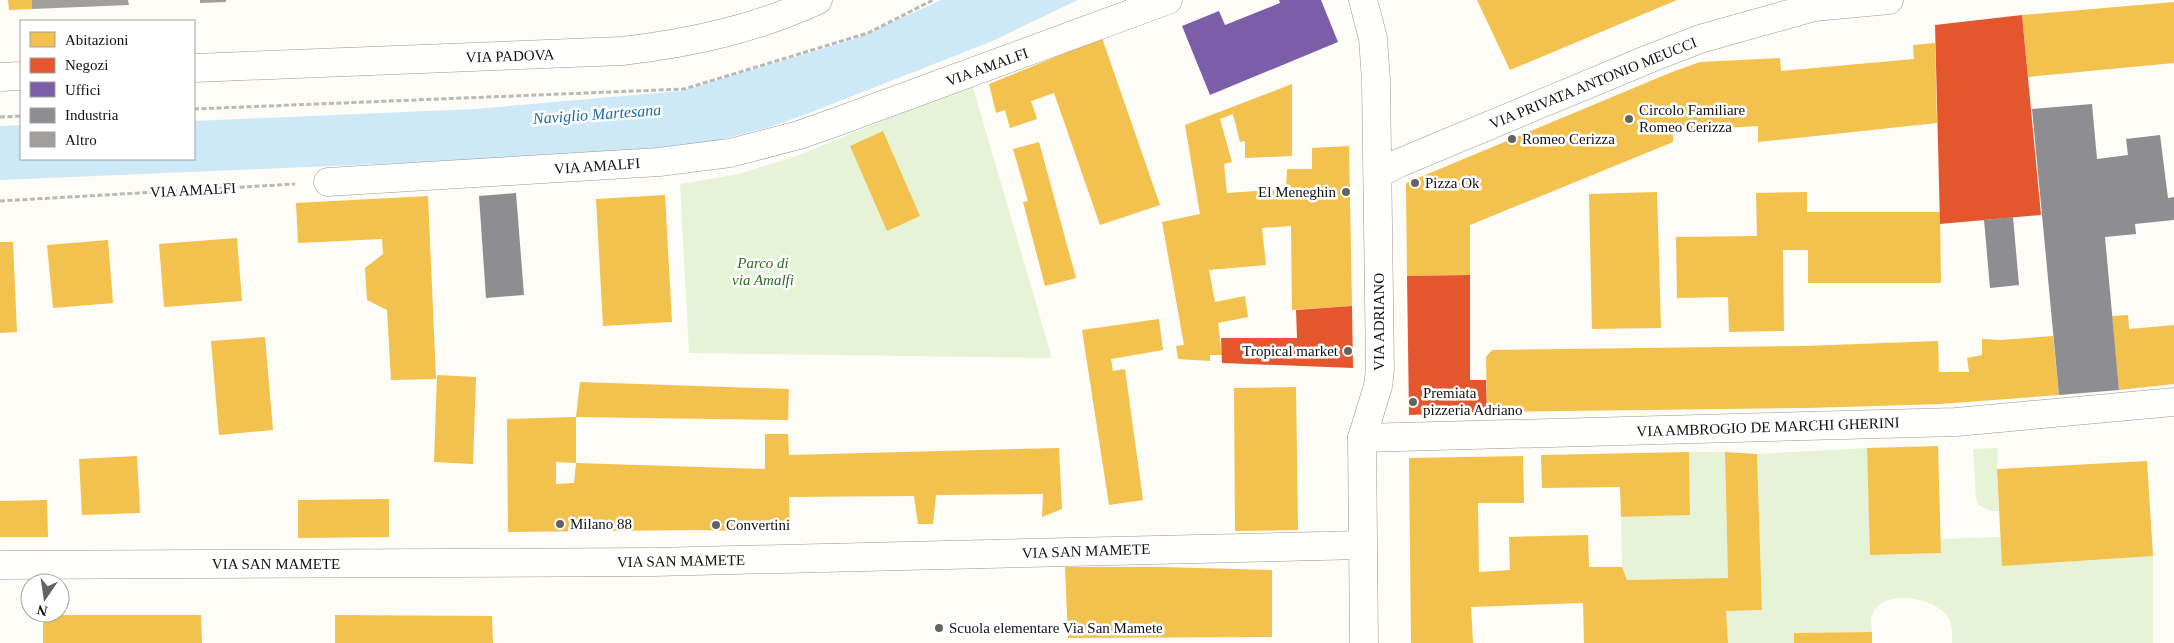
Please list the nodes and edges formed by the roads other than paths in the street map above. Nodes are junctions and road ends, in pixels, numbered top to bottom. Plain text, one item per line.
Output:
1 (818, 0) edge
2 (1168, 0) edge
3 (1362, 0) edge
4 (1888, 0) edge
5 (1807, 4) edge
6 (759, 12) edge
7 (195, 68) edge
8 (20, 76) edge
9 (0, 77) edge
10 (1378, 174) junction
11 (328, 182) road end
12 (2174, 402) edge
13 (1362, 438) junction
14 (1362, 545) junction
15 (0, 565) edge
16 (1364, 643) edge

1 - 6 street, VIA PADOVA
2 - 11 street, VIA AMALFI
3 - 10 street, VIA ADRIANO
4 - 5 street, VIA PRIVATA ANTONIO MEUCCI
5 - 10 street, VIA PRIVATA ANTONIO MEUCCI
6 - 7 street, VIA PADOVA
8 - 9 street
10 - 13 street, VIA ADRIANO
12 - 13 street, VIA AMBROGIO DE MARCHI GHERINI
13 - 14 street, VIA ADRIANO
14 - 15 street, VIA SAN MAMETE
14 - 16 street, VIA ADRIANO

